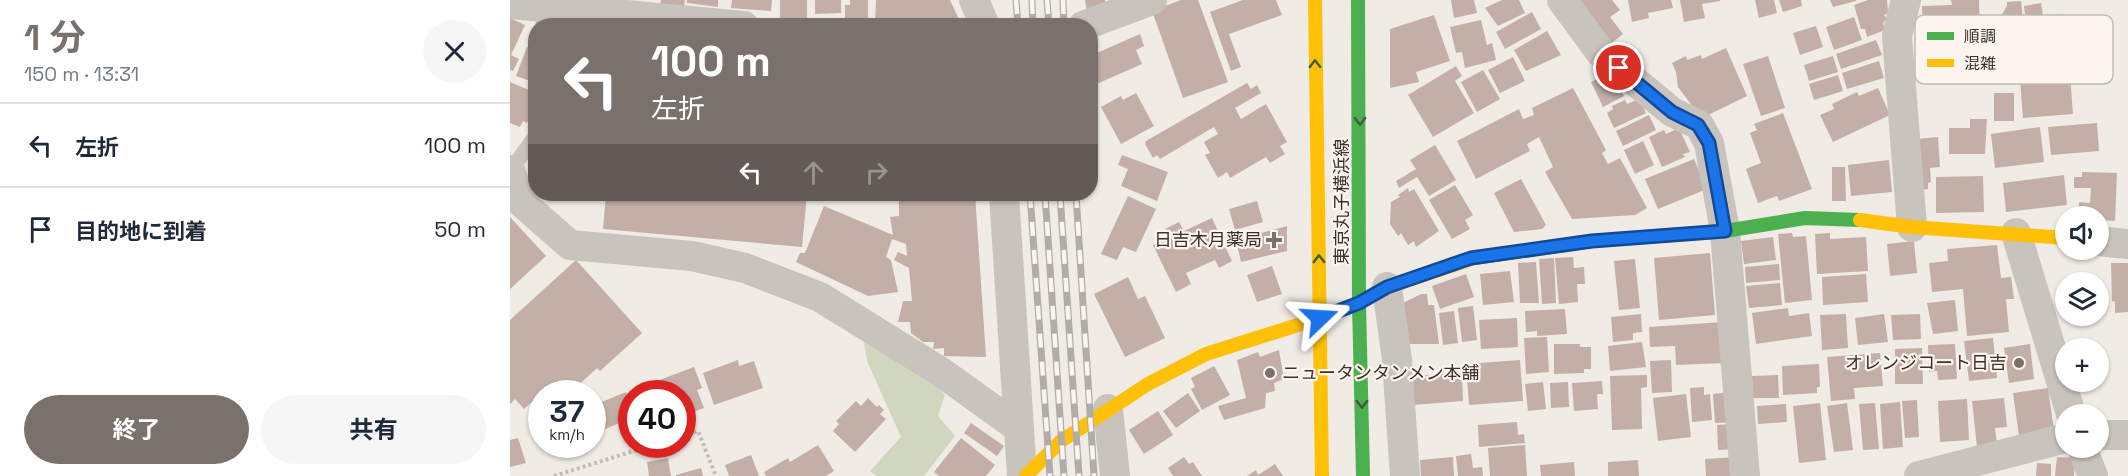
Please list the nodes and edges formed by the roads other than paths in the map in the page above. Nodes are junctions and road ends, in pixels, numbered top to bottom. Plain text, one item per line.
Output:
1 (974, 0) edge
2 (1152, 0) edge
3 (1315, 0) edge
4 (1358, 0) edge
5 (1562, 0) edge
6 (1906, 0) edge
7 (510, 4) edge
8 (578, 18) edge
9 (982, 18) edge
10 (1098, 20) edge
11 (528, 146) edge
12 (510, 170) edge
13 (1004, 201) edge
14 (1912, 227) junction
15 (1725, 231) junction
16 (2016, 233) junction
17 (2055, 237) edge
18 (2109, 242) edge
19 (2128, 244) edge
20 (1387, 287) junction
21 (1359, 303) junction
22 (1320, 318) junction
23 (2068, 404) edge
24 (1108, 409) junction
25 (1019, 428) junction
26 (2109, 435) edge
27 (2128, 435) edge
28 (2055, 441) edge
29 (2086, 458) edge
30 (1363, 465) edge
31 (1404, 465) edge
32 (1024, 476) edge
33 (1114, 476) edge
34 (1322, 476) edge
35 (1745, 476) edge
36 (1919, 476) edge
37 (2093, 476) edge

1 - 9 street
2 - 10 street
22 -> 3 street, 東京丸子横浜線
4 -> 21 street, 東京丸子横浜線
5 - 15 street
6 - 14 street
7 - 8 street
11 - 12 lane
12 - 25 street
13 - 25 street
14 - 15 street
14 - 16 street
15 - 20 street
15 - 35 street
16 - 17 street
16 - 23 street
18 - 19 street
20 - 21 street
20 - 31 street
21 - 22 street
21 -> 30 street, 東京丸子横浜線
22 - 24 street
22 - 34 street, 東京丸子横浜線
24 - 32 street
24 - 33 street
25 - 32 street
26 - 27 street
28 - 36 street
29 - 37 street
30 - 31 street

